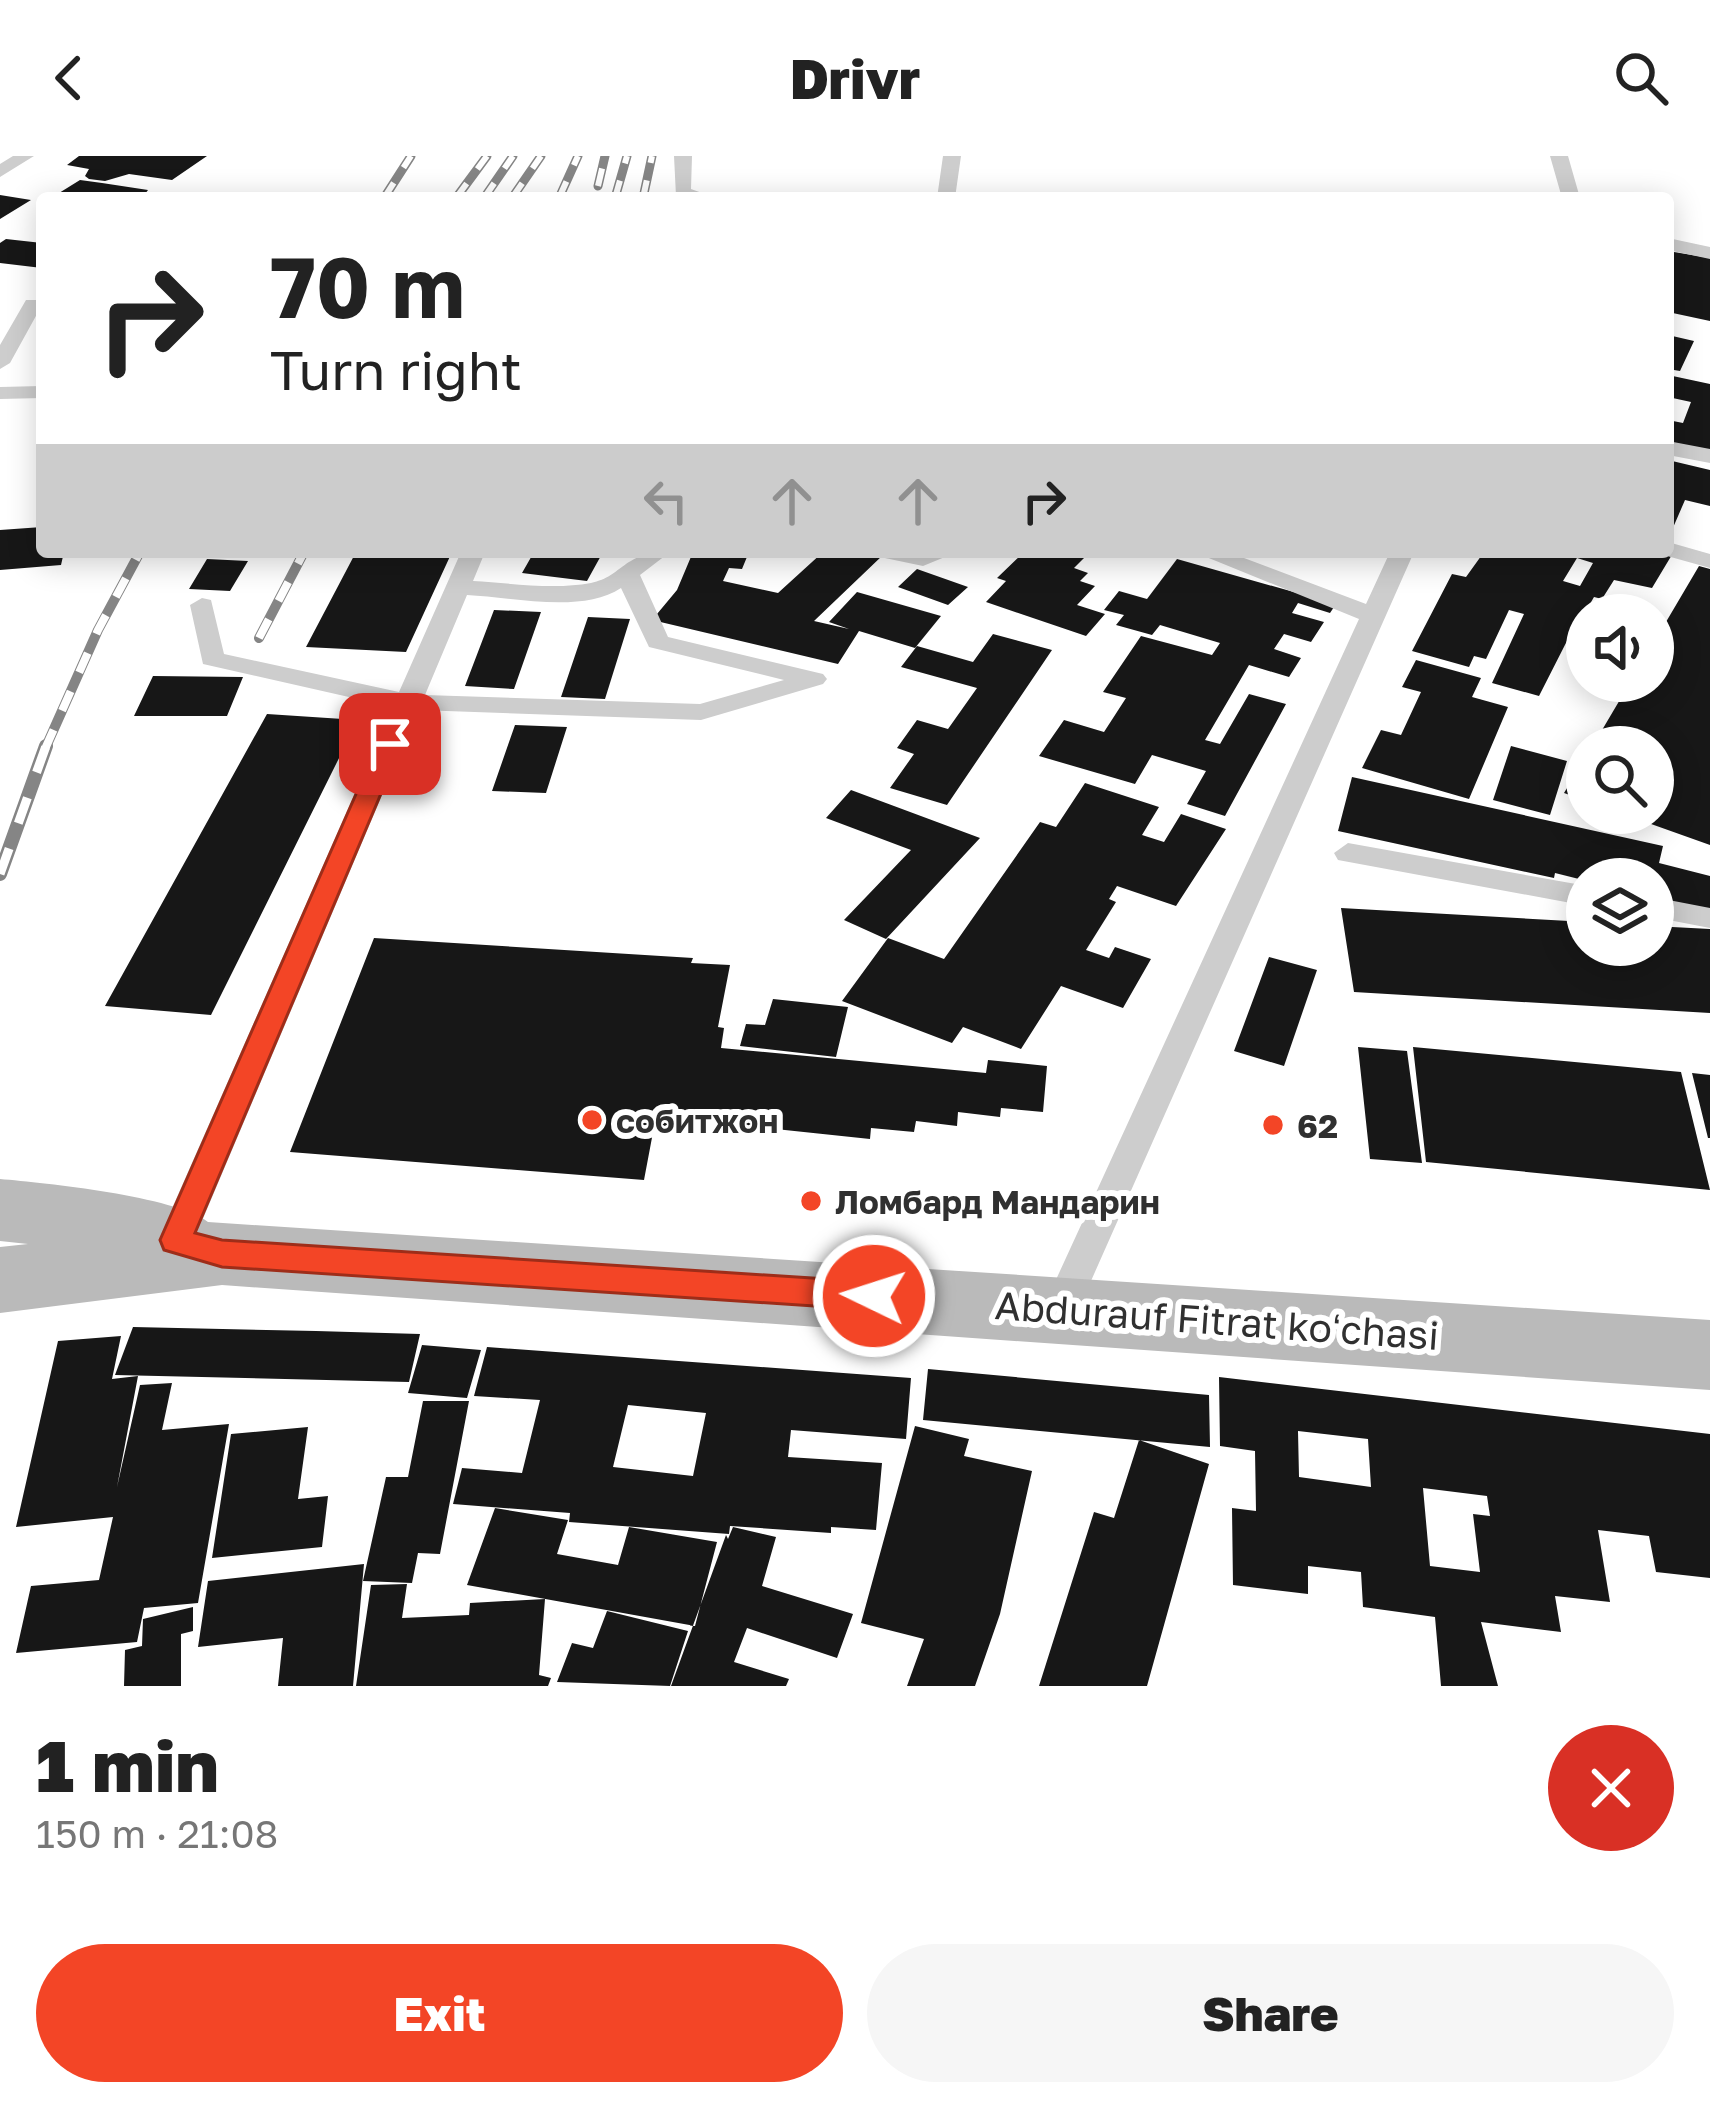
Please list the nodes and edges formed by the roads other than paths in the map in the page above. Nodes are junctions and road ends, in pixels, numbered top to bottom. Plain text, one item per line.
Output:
1 (26, 156) edge
2 (683, 156) edge
3 (952, 156) edge
4 (1559, 156) edge
5 (0, 172) edge
6 (682, 192) edge
7 (947, 192) edge
8 (1569, 192) edge
9 (1674, 245) edge
10 (1710, 253) edge
11 (36, 303) edge
12 (0, 304) edge
13 (36, 306) edge
14 (0, 363) edge
15 (36, 392) edge
16 (0, 393) edge
17 (1674, 449) edge
18 (1710, 456) edge
19 (1674, 551) edge
20 (470, 558) edge
21 (649, 558) edge
22 (1222, 558) edge
23 (1399, 558) edge
24 (1710, 561) edge
25 (627, 573) junction
26 (458, 587) junction
27 (202, 605) dead end
28 (1372, 615) junction
29 (408, 702) junction
30 (1348, 853) dead end
31 (1566, 892) edge
32 (1674, 911) edge
33 (1710, 917) edge
34 (0, 1210) edge
35 (199, 1247) junction
36 (0, 1280) edge
37 (1061, 1308) junction
38 (1710, 1354) edge

1 - 5 lane
2 - 6 lane
3 - 7 lane
4 - 8 lane
9 - 10 lane
11 - 12 lane
13 - 14 lane
15 - 16 lane
17 - 18 lane
19 - 24 lane
20 - 26 lane
21 - 25 lane
22 - 28 lane
23 - 28 lane
25 - 26 lane
25 - 29 lane
26 - 29 lane
27 - 29 lane
28 - 37 lane
29 - 35 lane
30 - 31 lane
32 - 33 lane
34 - 35 main road, Abdurauf Fitrat koʻchasi
35 - 36 main road, Abdurauf Fitrat koʻchasi
35 - 37 main road, Abdurauf Fitrat koʻchasi
37 - 38 main road, Abdurauf Fitrat koʻchasi

